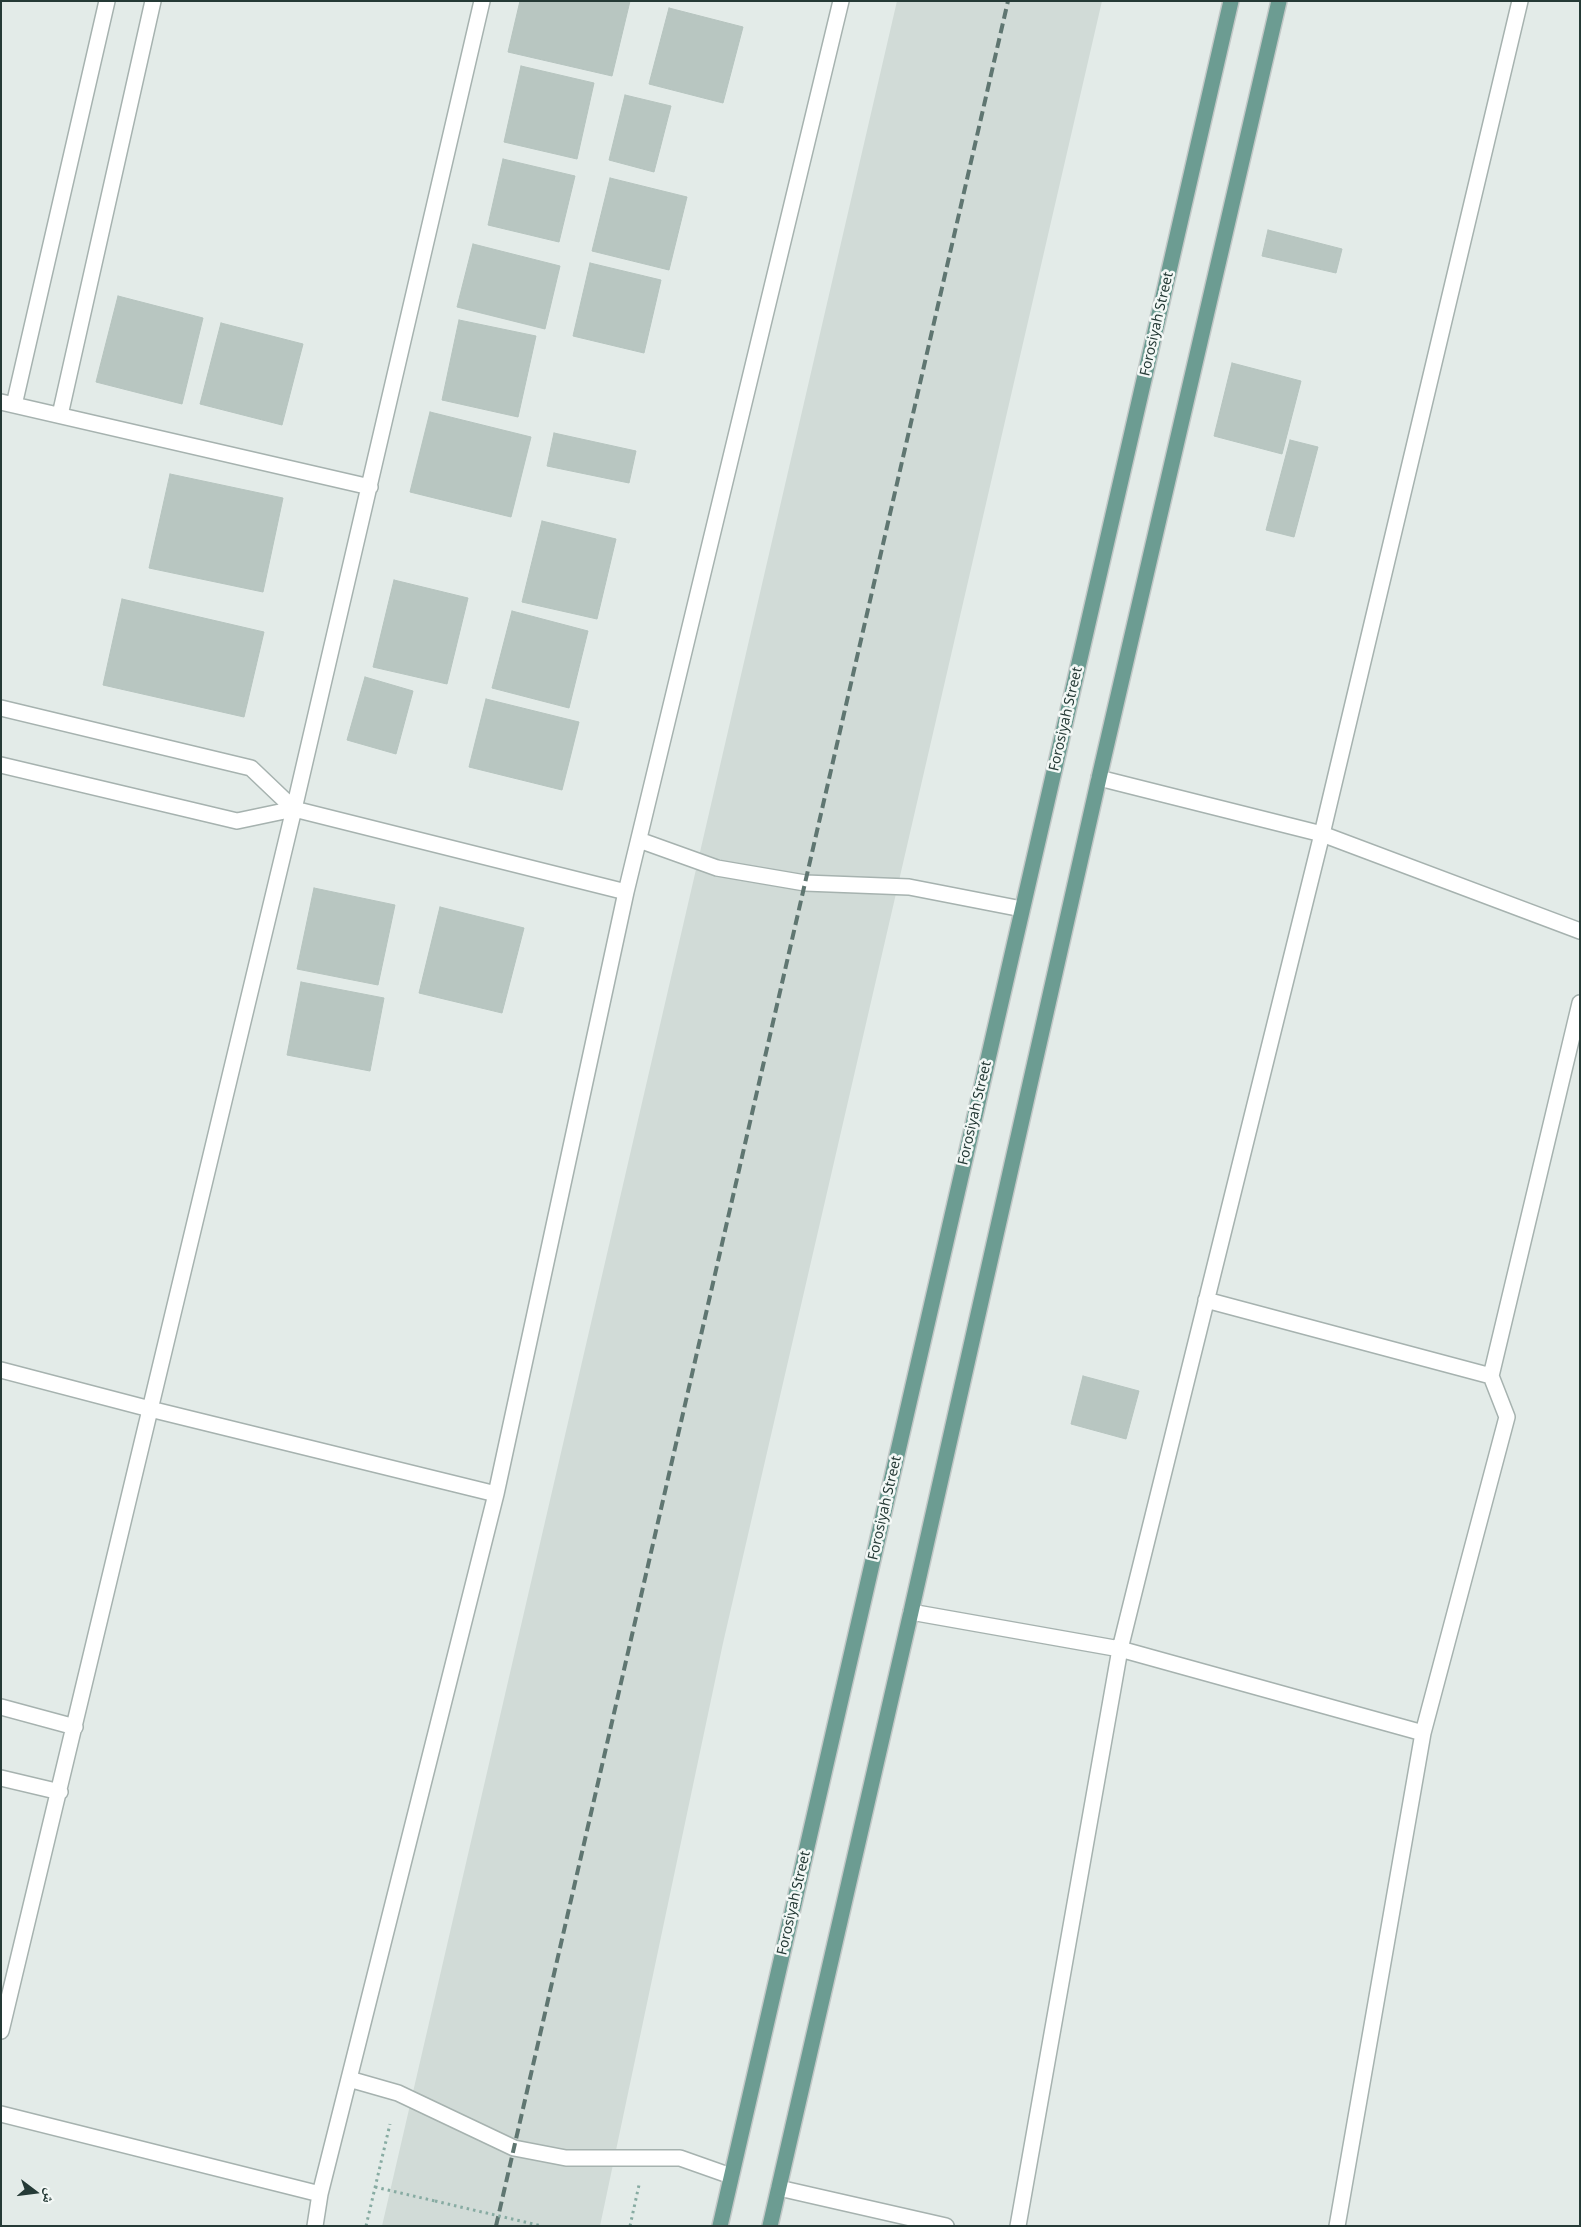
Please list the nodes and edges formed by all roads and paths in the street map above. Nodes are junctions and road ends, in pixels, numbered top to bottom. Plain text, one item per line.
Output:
1 (107, 1) edge
2 (153, 1) edge
3 (482, 1) edge
4 (1231, 1) edge
5 (1279, 1) edge
6 (1520, 1) edge
7 (836, 2) edge
8 (8, 403) edge
9 (60, 415) junction
10 (370, 487) junction
11 (1, 708) edge
12 (1, 765) edge
13 (1099, 778) junction
14 (294, 809) junction
15 (1322, 834) junction
16 (638, 840) junction
17 (626, 892) junction
18 (1022, 909) junction
19 (1580, 930) edge
20 (1580, 1003) edge
21 (1206, 1300) junction
22 (1, 1370) edge
23 (1491, 1376) junction
24 (150, 1410) junction
25 (496, 1494) junction
26 (911, 1612) junction
27 (1120, 1648) junction
28 (1, 1708) edge
29 (75, 1727) junction
30 (1423, 1733) junction
31 (1, 1778) edge
32 (60, 1792) junction
33 (1, 2031) edge
34 (349, 2079) junction
35 (1, 2114) edge
36 (390, 2124) dead end
37 (731, 2176) junction
38 (639, 2186) dead end
39 (375, 2187) junction
40 (779, 2188) junction
41 (320, 2194) junction
42 (314, 2226) edge
43 (366, 2226) edge
44 (542, 2226) edge
45 (630, 2226) edge
46 (720, 2226) edge
47 (770, 2226) edge
48 (946, 2226) edge
49 (1018, 2226) edge
50 (1336, 2226) edge

1 - 8 street
2 - 9 street
3 - 10 street
4 - 18 main road, Forosiyah Street
5 - 13 main road
6 - 15 street
7 - 16 street
8 - 9 street
9 - 10 street
10 - 14 street
11 - 14 street
12 - 14 street
13 - 15 street
13 - 26 main road
14 - 17 street
14 - 24 street
15 - 19 street
15 - 21 street
16 - 17 street
16 - 18 street
17 - 25 street
18 - 37 main road, Forosiyah Street
20 - 23 street
21 - 23 street
21 - 27 street
22 - 24 street
23 - 30 street
24 - 25 street
24 - 29 street
25 - 34 street
26 - 27 street
26 - 40 main road
27 - 30 street
27 - 49 street
28 - 29 street
29 - 32 street
30 - 50 street
31 - 32 street
32 - 33 street
34 - 37 street
34 - 41 street
35 - 41 street
36 - 39 path
37 - 46 main road, Forosiyah Street
38 - 45 path
39 - 43 path
39 - 44 path, bridge
40 - 47 main road
40 - 48 street
41 - 42 street

